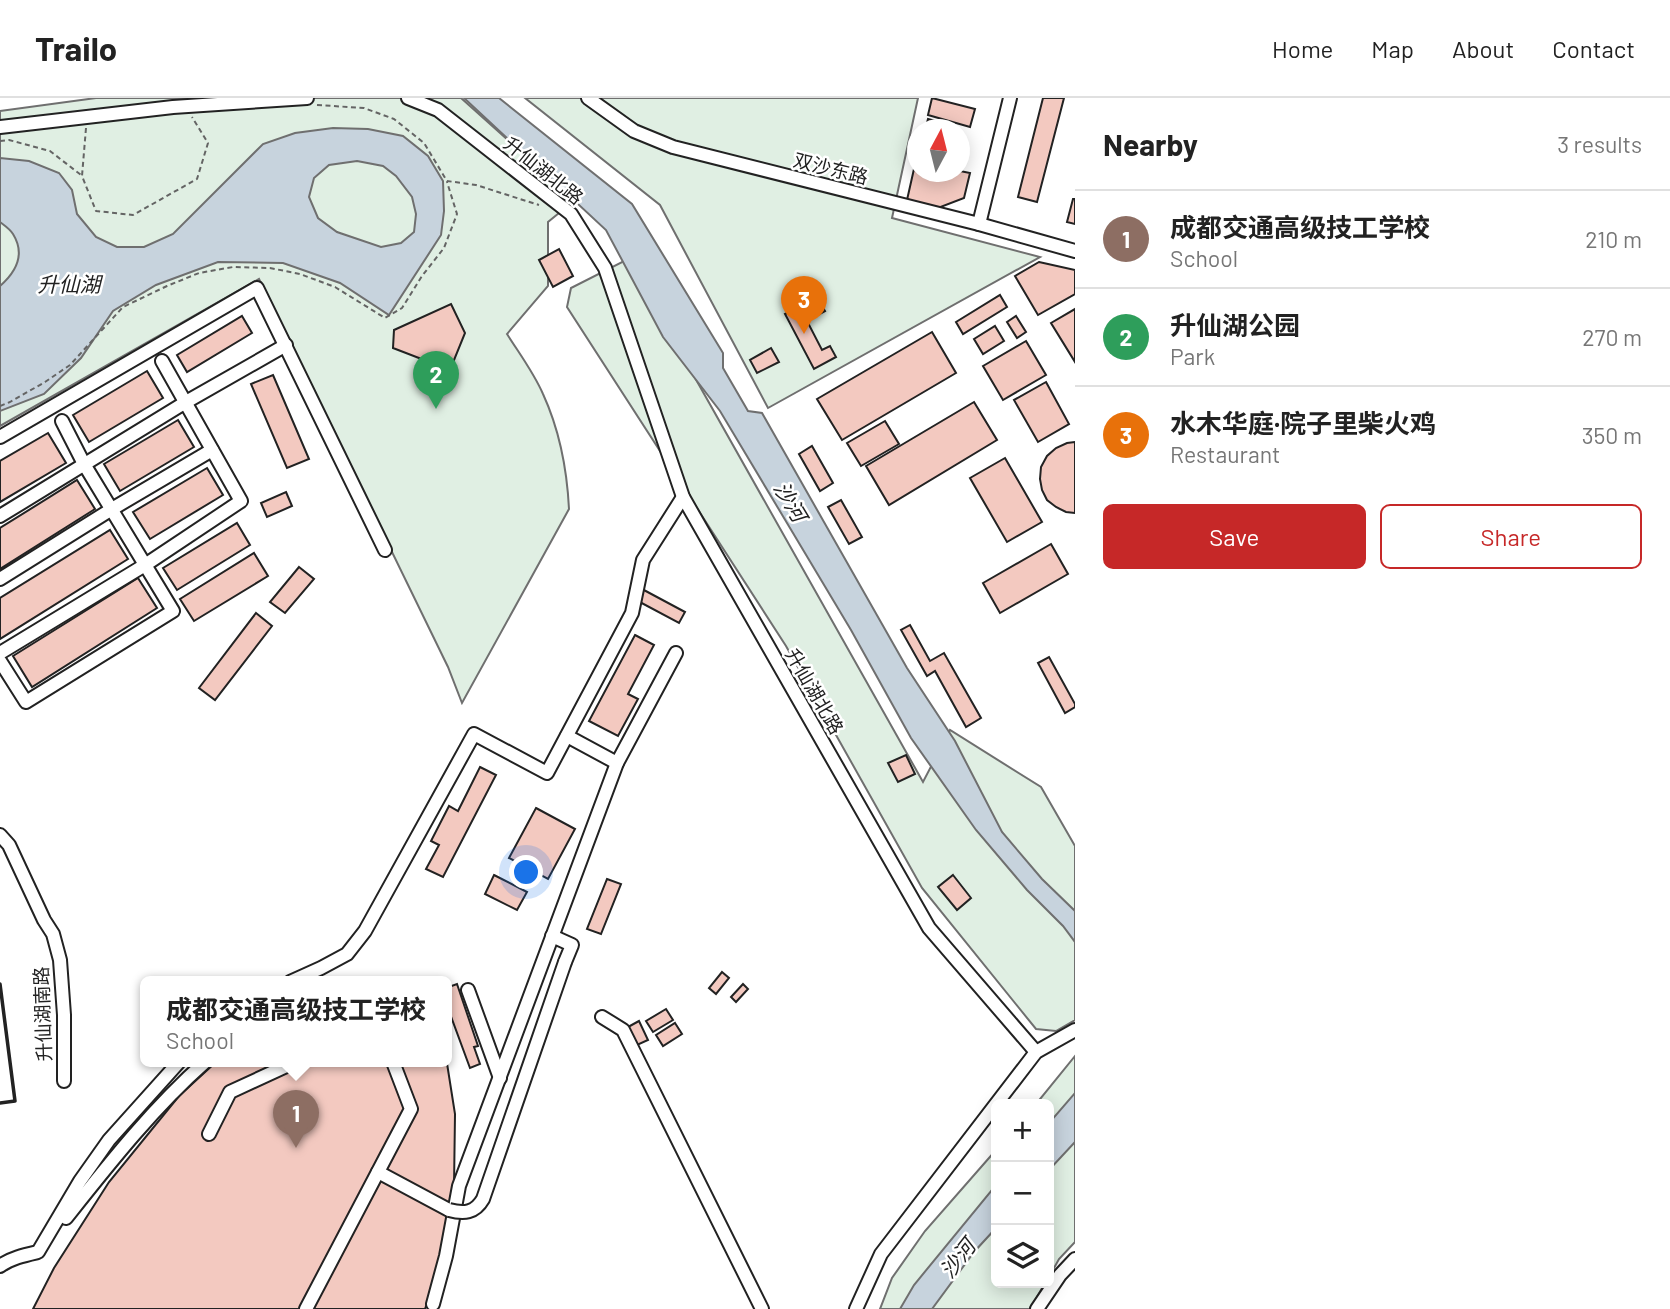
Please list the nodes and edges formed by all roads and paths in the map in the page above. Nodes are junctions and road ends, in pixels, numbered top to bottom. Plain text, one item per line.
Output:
1 (408, 98) edge
2 (587, 98) edge
3 (1010, 98) edge
4 (309, 102) edge
5 (188, 112) dead end
6 (86, 117) junction
7 (0, 127) edge
8 (0, 141) edge
9 (82, 176) junction
10 (544, 207) dead end
11 (979, 224) junction
12 (1075, 251) edge
13 (286, 345) junction
14 (162, 361) dead end
15 (186, 402) junction
16 (62, 421) dead end
17 (0, 437) edge
18 (212, 450) junction
19 (85, 464) junction
20 (683, 497) junction
21 (112, 509) junction
22 (0, 516) edge
23 (385, 550) dead end
24 (145, 565) junction
25 (0, 579) edge
26 (0, 653) edge
27 (676, 653) dead end
28 (0, 662) edge
29 (567, 736) junction
30 (617, 763) junction
31 (0, 835) edge
32 (552, 936) junction
33 (303, 976) edge
34 (468, 990) dead end
35 (602, 1017) dead end
36 (1075, 1030) edge
37 (1035, 1052) junction
38 (175, 1067) edge
39 (200, 1067) edge
40 (284, 1067) edge
41 (395, 1067) edge
42 (500, 1078) junction
43 (64, 1081) dead end
44 (209, 1134) dead end
45 (378, 1172) junction
46 (38, 1252) junction
47 (1075, 1259) edge
48 (0, 1266) edge
49 (433, 1304) dead end
50 (306, 1309) edge
51 (762, 1309) edge
52 (856, 1309) edge
53 (1037, 1309) edge

1 - 20 street, 升仙湖北路
2 - 11 street, 双沙东路
3 - 11 street
4 - 6 street
4 - 10 path
5 - 9 path
6 - 7 street
6 - 9 path
8 - 9 path
11 - 12 street, 双沙东路
13 - 15 street
13 - 17 street
13 - 23 street
14 - 15 street
15 - 18 street
15 - 19 street
16 - 19 street
18 - 21 street
18 - 24 street
19 - 21 street
19 - 22 street
20 - 29 street
20 - 37 street, 升仙湖北路
21 - 24 street
21 - 25 street
24 - 26 street
24 - 28 street
27 - 30 street
29 - 30 street
29 - 33 street
30 - 32 street
31 - 43 street, 升仙湖南路
32 - 42 street
32 - 45 street, bridge
34 - 42 street
35 - 51 street
36 - 37 street
37 - 52 street
38 - 46 street
39 - 46 street
40 - 44 street
41 - 45 street
42 - 49 street
45 - 50 street
46 - 48 street
47 - 53 street

